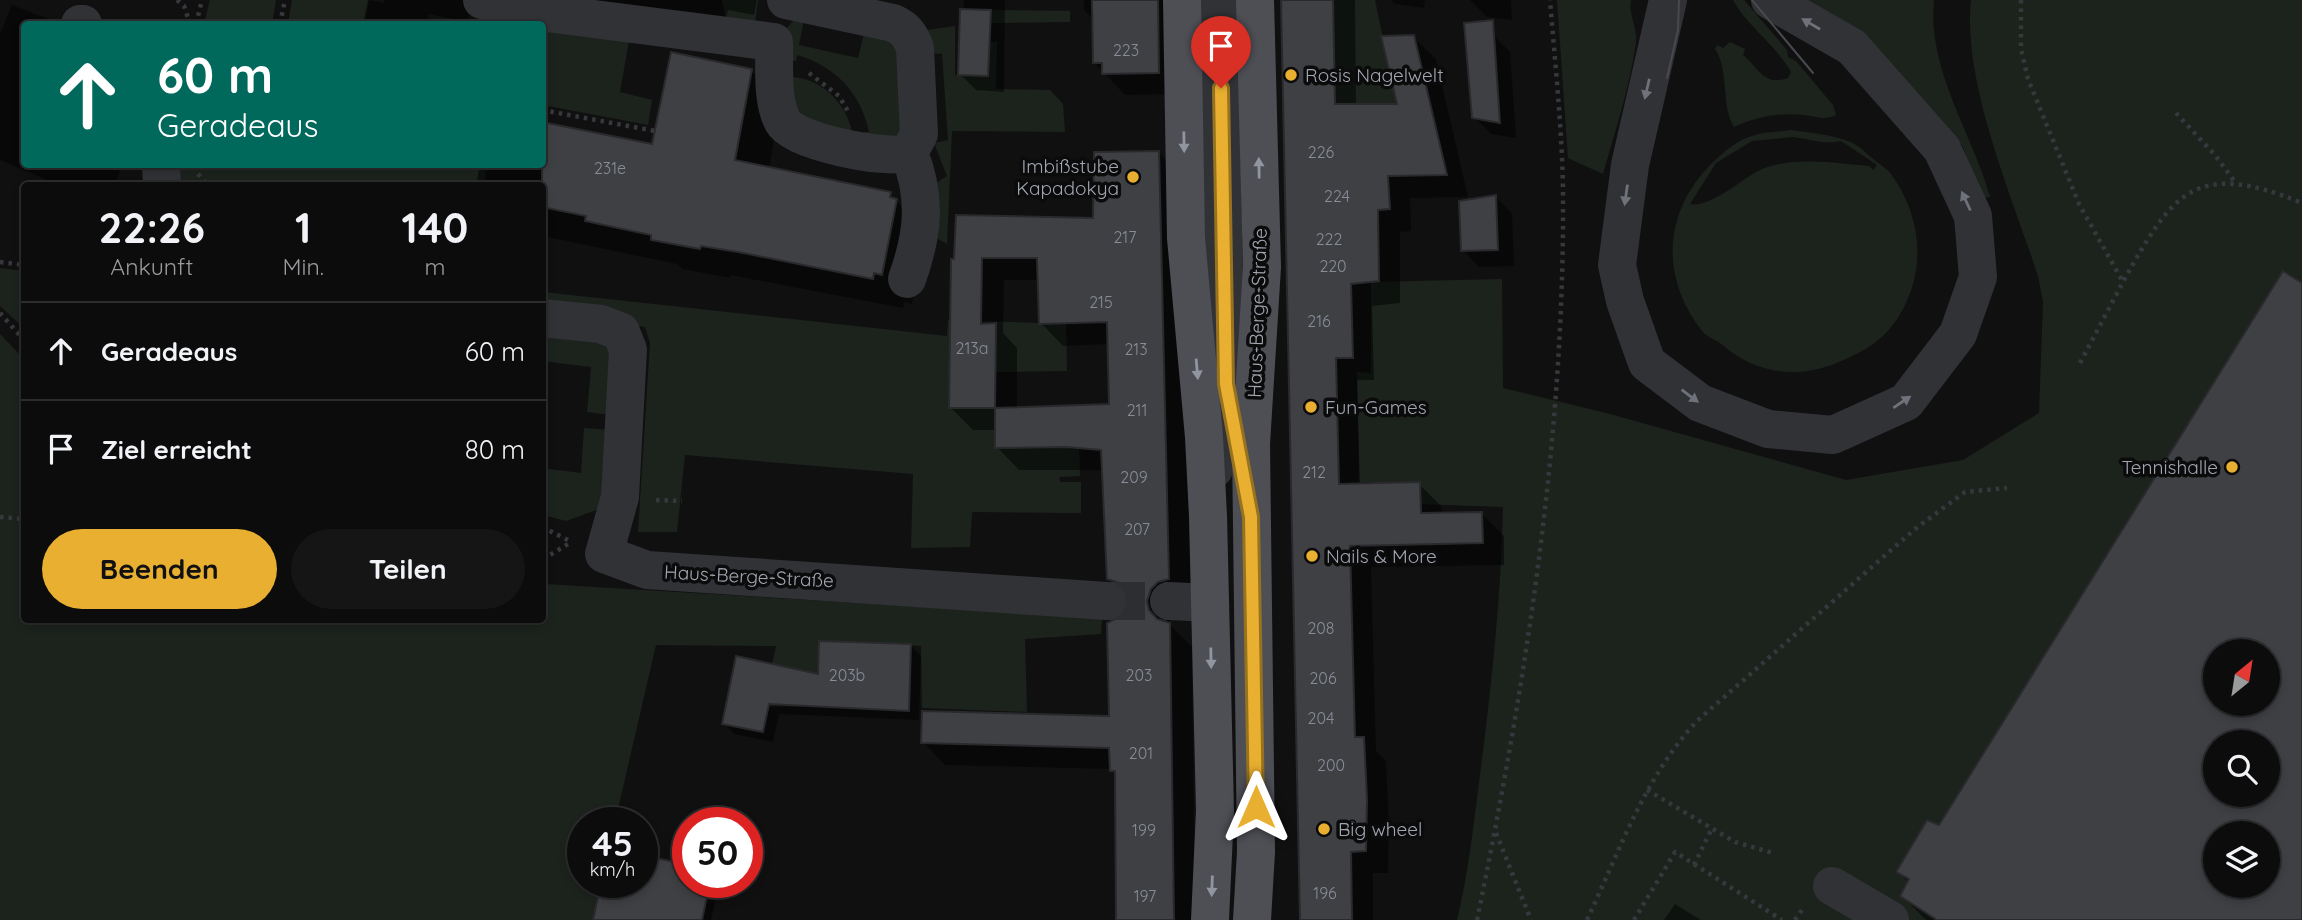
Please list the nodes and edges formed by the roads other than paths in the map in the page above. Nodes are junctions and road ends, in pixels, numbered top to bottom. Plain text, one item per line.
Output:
1 (482, 0) edge
2 (771, 0) edge
3 (786, 0) edge
4 (1181, 0) edge
5 (1219, 0) edge
6 (1255, 0) edge
7 (1668, 0) edge
8 (1770, 0) edge
9 (527, 18) edge
10 (774, 53) junction
11 (909, 153) junction
12 (907, 279) dead end
13 (546, 318) edge
14 (1226, 384) junction
15 (1208, 516) junction
16 (1251, 517) junction
17 (1107, 601) tunnel mouth
18 (1169, 601) tunnel mouth
19 (1210, 603) junction
20 (1832, 886) dead end
21 (1210, 920) edge
22 (1252, 920) edge
23 (1890, 920) edge

1 - 9 street
2 - 10 street
3 - 11 street
4 -> 15 main road
5 - 14 street
16 -> 6 main road, Haus-Berge-Straße
7 -> 8 street
9 - 10 street
10 - 11 street
11 - 12 street
13 - 17 street, Haus-Berge-Straße
14 - 15 street
14 - 16 street
15 - 19 main road
16 - 22 main road, Haus-Berge-Straße
18 - 19 street
19 -> 21 main road
20 - 23 street

